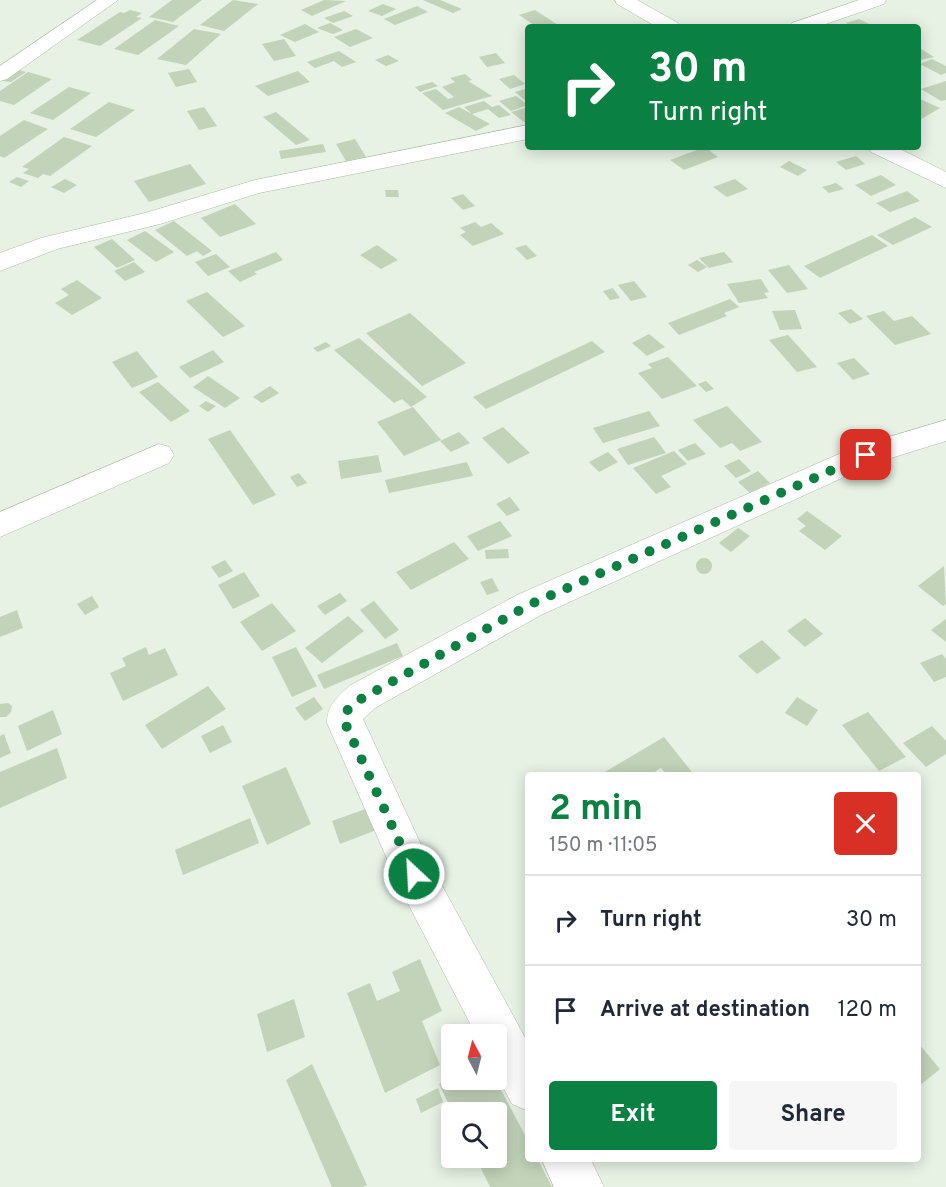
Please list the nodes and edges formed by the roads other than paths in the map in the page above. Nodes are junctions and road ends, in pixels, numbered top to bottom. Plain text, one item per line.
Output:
1 (109, 0) edge
2 (624, 0) edge
3 (877, 0) edge
4 (666, 24) edge
5 (808, 24) edge
6 (0, 75) edge
7 (525, 133) edge
8 (885, 150) edge
9 (946, 181) edge
10 (0, 263) edge
11 (946, 430) edge
12 (159, 455) dead end
13 (0, 525) edge
14 (525, 1082) edge
15 (566, 1162) edge
16 (580, 1187) edge

1 - 6 street
2 - 4 street
3 - 5 street
7 - 10 street
8 - 9 street
11 - 14 street
12 - 13 street
15 - 16 street

